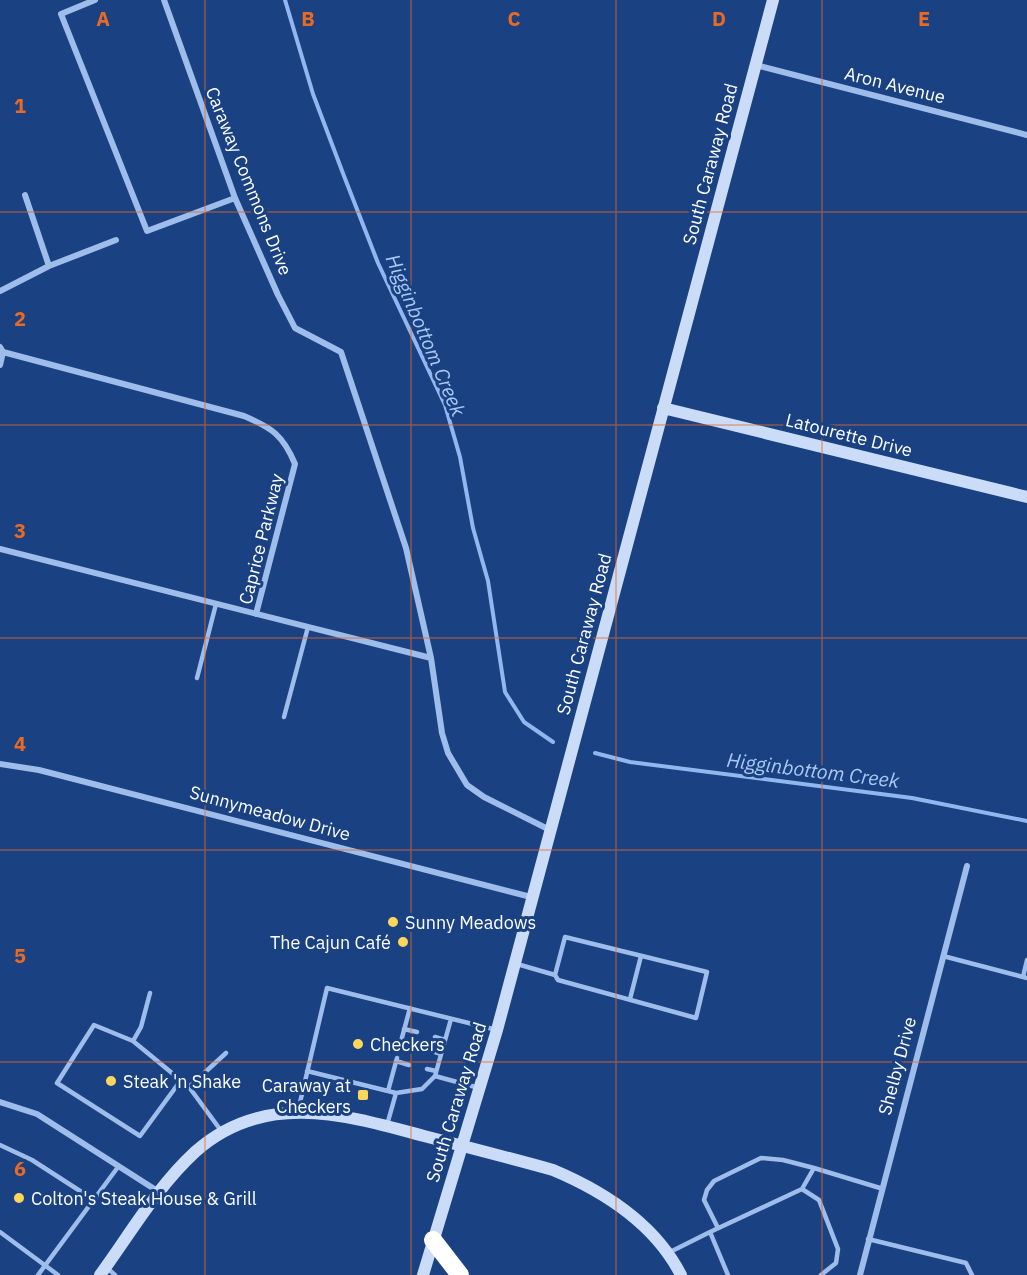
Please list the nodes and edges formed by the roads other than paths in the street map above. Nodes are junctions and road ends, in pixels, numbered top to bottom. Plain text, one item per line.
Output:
1 (95, 0) edge
2 (164, 0) edge
3 (773, 0) edge
4 (755, 65) junction
5 (1027, 135) edge
6 (25, 195) dead end
7 (235, 198) junction
8 (116, 240) dead end
9 (49, 266) junction
10 (0, 291) edge
11 (2, 350) edge
12 (0, 365) edge
13 (663, 408) junction
14 (1027, 497) edge
15 (0, 549) edge
16 (216, 604) junction
17 (256, 614) junction
18 (308, 627) junction
19 (431, 658) junction
20 (197, 678) dead end
21 (284, 717) dead end
22 (0, 764) edge
23 (550, 830) junction
24 (967, 866) dead end
25 (531, 897) junction
26 (641, 956) junction
27 (944, 956) junction
28 (1027, 960) edge
29 (515, 963) junction
30 (555, 975) junction
31 (1025, 978) edge
32 (150, 993) dead end
33 (630, 999) junction
34 (410, 1008) junction
35 (451, 1019) junction
36 (404, 1029) junction
37 (497, 1030) junction
38 (417, 1032) dead end
39 (435, 1037) dead end
40 (445, 1040) junction
41 (133, 1041) junction
42 (413, 1046) dead end
43 (432, 1051) dead end
44 (226, 1053) dead end
45 (441, 1054) junction
46 (409, 1065) dead end
47 (427, 1069) dead end
48 (308, 1071) junction
49 (435, 1073) junction
50 (181, 1080) junction
51 (189, 1087) junction
52 (480, 1088) junction
53 (388, 1091) junction
54 (396, 1093) junction
55 (0, 1102) edge
56 (298, 1111) junction
57 (387, 1126) junction
58 (222, 1132) junction
59 (0, 1145) edge
60 (463, 1146) junction
61 (118, 1167) junction
62 (814, 1168) junction
63 (880, 1188) junction
64 (802, 1189) junction
65 (159, 1192) junction
66 (94, 1200) junction
67 (718, 1228) junction
68 (0, 1232) edge
69 (710, 1232) junction
70 (868, 1239) junction
71 (433, 1240) junction
72 (668, 1254) junction
73 (46, 1265) junction
74 (107, 1272) edge
75 (971, 1272) edge
76 (38, 1275) edge
77 (58, 1275) edge
78 (423, 1275) edge
79 (460, 1275) edge
80 (681, 1275) edge
81 (728, 1275) edge
82 (821, 1275) edge
83 (860, 1275) edge

1 - 7 street
2 - 7 street, Caraway Commons Drive
3 - 4 street, South Caraway Road
4 - 5 street, Aron Avenue
4 - 13 street, South Caraway Road
6 - 9 street
7 - 19 street, Caraway Commons Drive
8 - 9 street
9 - 10 street
11 - 12 street
11 - 17 street, Caprice Parkway
13 - 14 street, Latourette Drive
13 - 23 street, South Caraway Road
15 - 16 street
16 - 17 street
16 - 20 lane
17 - 18 street, Caprice Parkway
18 - 19 street, Caprice Parkway
18 - 21 lane
19 - 23 street
22 - 25 street, Sunnymeadow Drive
23 - 25 street, South Caraway Road
24 - 27 street, Shelby Drive
25 - 29 street, South Caraway Road
26 - 30 lane
26 - 33 lane
26 - 33 lane
27 - 31 lane
27 - 63 street, Shelby Drive
28 - 31 lane
29 - 30 lane
29 - 37 street, South Caraway Road
30 - 33 lane
32 - 41 lane
34 - 35 lane
34 - 36 lane
34 - 48 lane
35 - 37 lane
35 - 40 lane
36 - 38 lane
36 - 42 lane
37 - 52 street, South Caraway Road
39 - 40 lane
40 - 45 lane
41 - 50 lane
41 - 50 lane
43 - 45 lane
44 - 51 lane
45 - 49 lane
46 - 53 lane
47 - 49 lane
48 - 53 lane
48 - 56 lane
49 - 52 lane
49 - 54 lane
50 - 51 lane
51 - 58 lane
52 - 60 street, South Caraway Road
53 - 54 lane
54 - 57 lane
55 - 61 street
56 - 57 street
56 - 58 street
57 - 60 street
58 - 65 street
59 - 66 lane
60 - 71 street, South Caraway Road
60 - 72 street
61 - 65 street
61 - 66 lane
62 - 63 lane
62 - 64 lane
62 - 67 lane
63 - 70 street, Shelby Drive
64 - 67 lane
64 - 82 lane
65 - 74 street
66 - 73 lane
67 - 69 lane
68 - 73 lane
69 - 72 lane
69 - 81 lane
70 - 75 lane
70 - 83 street, Shelby Drive
71 - 78 street, South Caraway Road
71 - 79 highway
72 - 80 street
73 - 76 lane
73 - 77 lane

